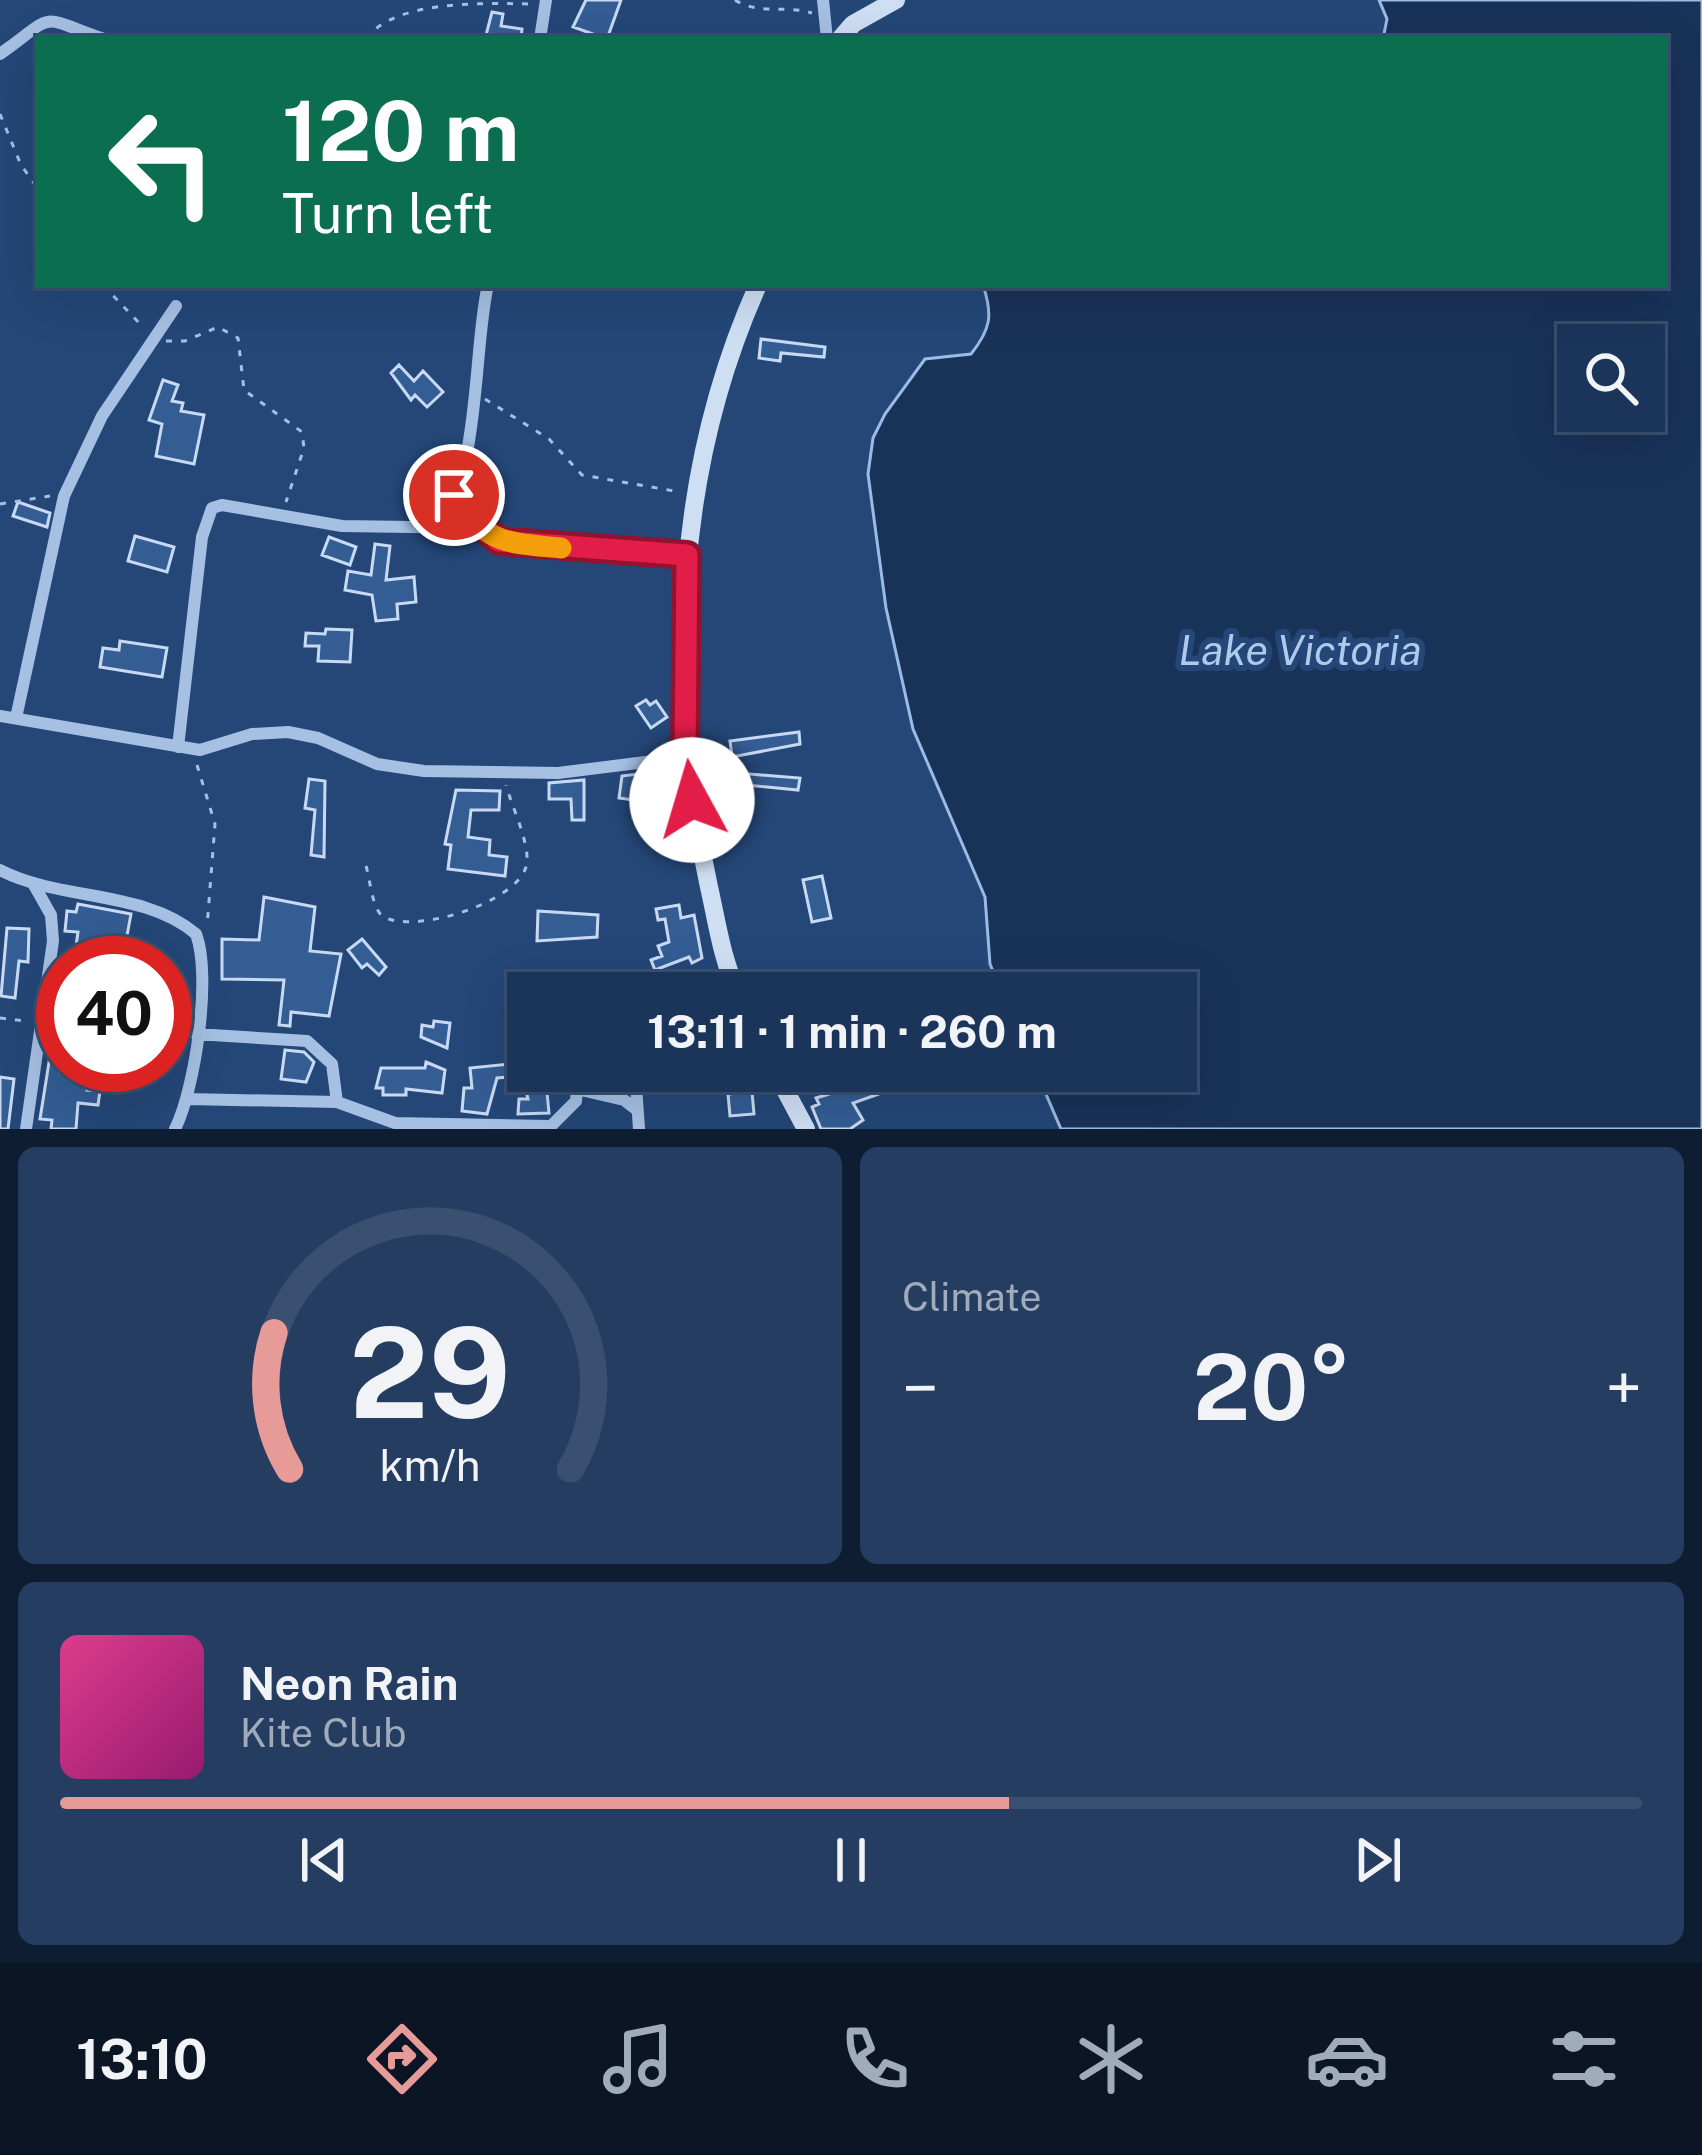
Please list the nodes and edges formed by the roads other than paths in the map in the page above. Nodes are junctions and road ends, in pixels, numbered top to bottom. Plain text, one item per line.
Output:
1 (823, 0) edge
2 (896, 0) edge
3 (546, 2) edge
4 (96, 36) edge
5 (540, 36) edge
6 (826, 36) edge
7 (843, 36) edge
8 (0, 55) edge
9 (488, 288) edge
10 (757, 288) edge
11 (176, 306) dead end
12 (461, 472) junction
13 (432, 527) junction
14 (479, 528) junction
15 (687, 555) junction
16 (0, 716) edge
17 (16, 718) junction
18 (183, 747) junction
19 (685, 757) junction
20 (0, 870) edge
21 (33, 884) junction
22 (732, 972) edge
23 (196, 1034) junction
24 (580, 1092) edge
25 (590, 1092) edge
26 (637, 1092) edge
27 (787, 1092) edge
28 (187, 1099) junction
29 (338, 1102) junction
30 (638, 1110) junction
31 (26, 1129) edge
32 (175, 1129) edge
33 (639, 1129) edge
34 (806, 1129) edge

1 - 6 street
2 - 7 street
3 - 5 street
4 - 8 street
9 - 12 street
10 - 15 street
11 - 17 street
12 - 13 street
12 - 14 street
13 - 14 street
13 - 18 street
14 - 15 street
15 - 19 street
16 - 17 street
17 - 18 street
18 - 19 street
19 - 22 street
20 - 21 street
21 - 23 street
21 - 31 street
23 - 28 street
23 - 29 street
24 - 29 street
25 - 30 street
26 - 30 street
27 - 34 street
28 - 29 street
28 - 32 street
30 - 33 street

